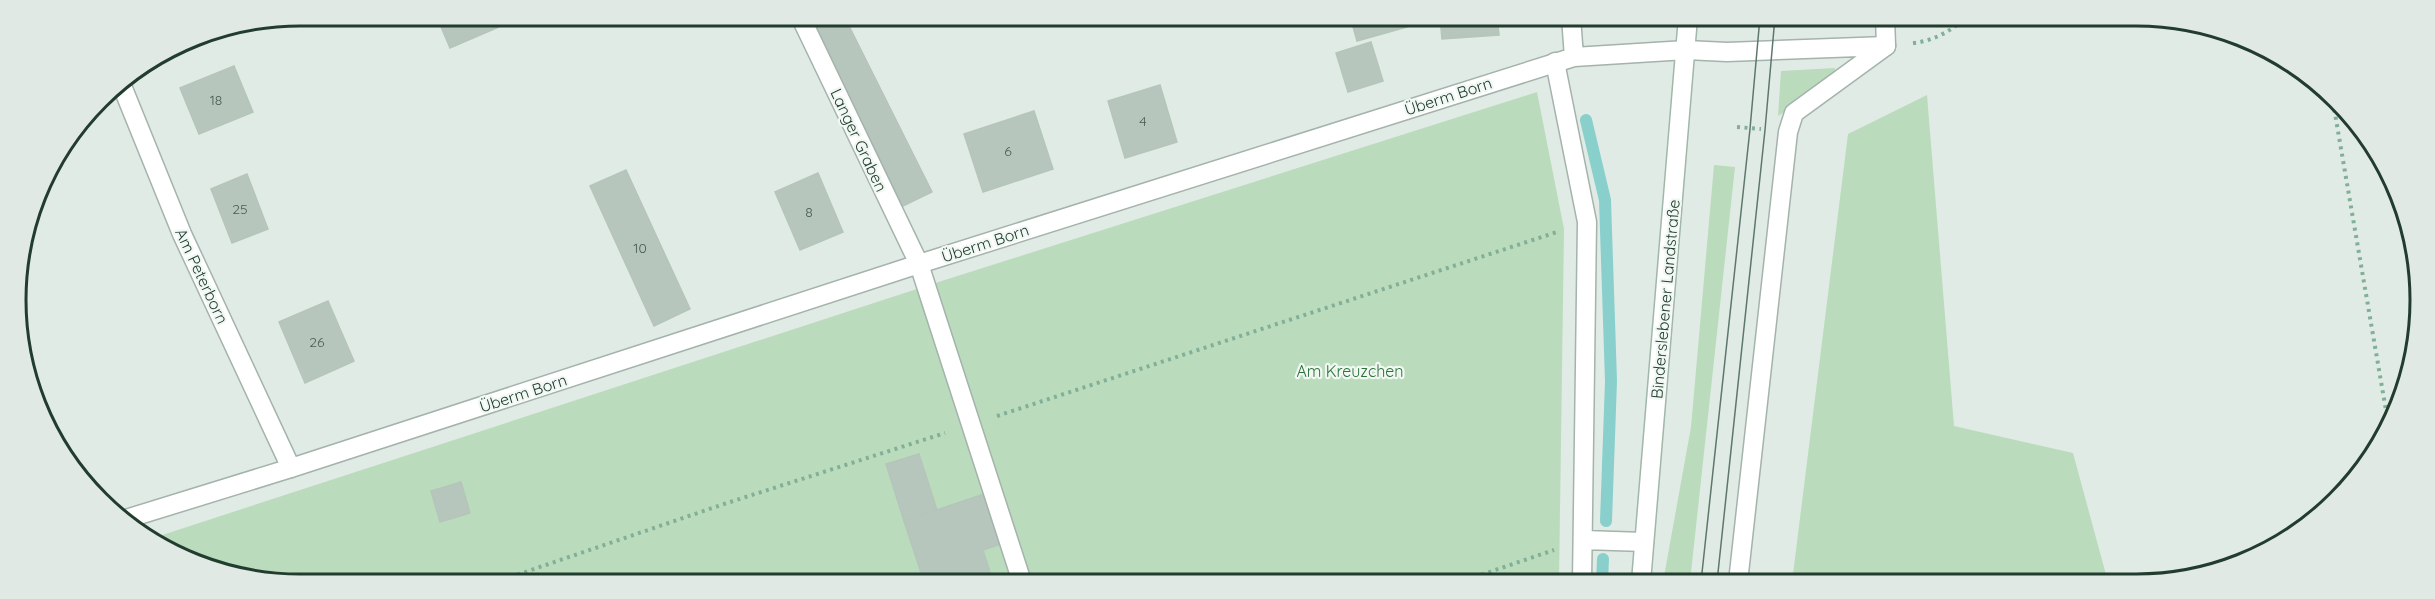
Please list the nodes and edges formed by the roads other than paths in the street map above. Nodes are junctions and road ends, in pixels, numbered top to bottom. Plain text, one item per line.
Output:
1 (805, 26) edge
2 (1572, 26) edge
3 (1687, 26) edge
4 (1885, 26) edge
5 (1886, 46) junction
6 (1686, 50) junction
7 (1574, 57) junction
8 (1555, 62) junction
9 (123, 90) edge
10 (919, 264) junction
11 (291, 468) junction
12 (133, 517) edge
13 (1584, 540) junction
14 (1644, 542) junction
15 (1019, 574) edge
16 (1582, 574) edge
17 (1642, 574) edge
18 (1739, 574) edge

1 - 10 street, Langer Graben
2 - 7 street
3 - 6 street, Binderslebener Landstraße
4 - 5 street
5 - 6 street, Überm Born
5 - 18 street
6 - 7 street, Überm Born
6 - 14 street, Binderslebener Landstraße
7 - 8 street, Überm Born
8 - 10 street, Überm Born
8 - 13 street
9 - 11 street, Am Peterborn
10 - 11 street, Überm Born
10 - 15 street, Langer Graben
11 - 12 street, Überm Born
13 - 14 street
13 - 16 street
14 - 17 street, Binderslebener Landstraße

